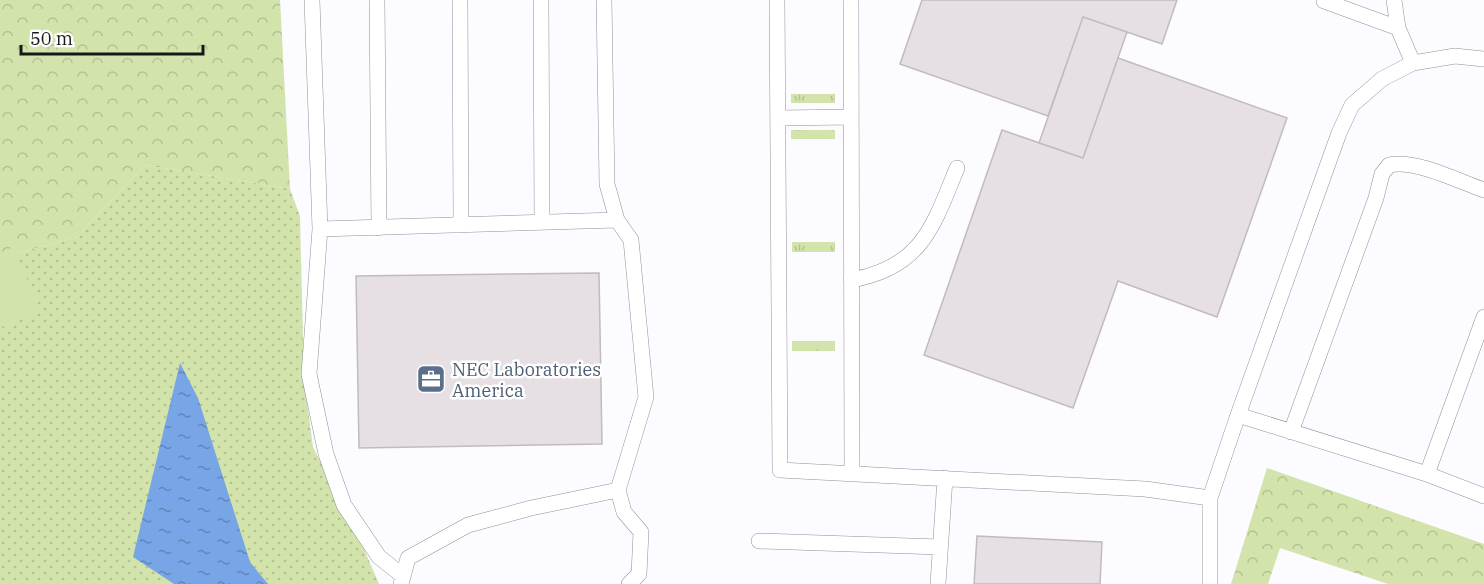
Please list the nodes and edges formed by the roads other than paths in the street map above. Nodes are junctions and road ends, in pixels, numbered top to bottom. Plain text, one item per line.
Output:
1 (312, 0) edge
2 (377, 0) edge
3 (460, 0) edge
4 (541, 0) edge
5 (604, 0) edge
6 (777, 0) edge
7 (851, 0) edge
8 (1324, 0) edge
9 (1394, 0) edge
10 (1398, 28) junction
11 (1484, 59) edge
12 (1413, 63) junction
13 (851, 117) junction
14 (778, 118) junction
15 (957, 168) dead end
16 (1484, 190) edge
17 (617, 220) junction
18 (542, 222) junction
19 (461, 225) junction
20 (379, 228) junction
21 (320, 229) junction
22 (851, 280) junction
23 (1484, 317) edge
24 (1238, 416) junction
25 (1291, 432) junction
26 (852, 473) junction
27 (1427, 474) junction
28 (945, 478) junction
29 (618, 490) junction
30 (1484, 496) edge
31 (1210, 498) junction
32 (759, 541) dead end
33 (940, 547) junction
34 (402, 580) edge
35 (629, 584) edge
36 (938, 584) edge
37 (1210, 584) edge

1 - 21 lane
2 - 20 lane
3 - 19 lane
4 - 18 lane
5 - 17 lane
6 - 14 lane
7 - 13 lane
8 - 10 lane
9 - 10 lane
10 - 12 lane
11 - 12 lane
12 - 24 lane
13 - 14 lane
13 - 22 lane
14 - 26 lane
15 - 22 lane
16 - 25 lane
17 - 18 lane
17 - 29 lane
18 - 19 lane
19 - 20 lane
20 - 21 lane
21 - 34 lane
22 - 26 lane
23 - 27 lane
24 - 25 lane
24 - 31 lane
25 - 27 lane
26 - 28 lane
27 - 30 lane
28 - 31 lane
28 - 33 lane
29 - 34 lane
29 - 35 lane
31 - 37 lane
32 - 33 lane
33 - 36 lane

